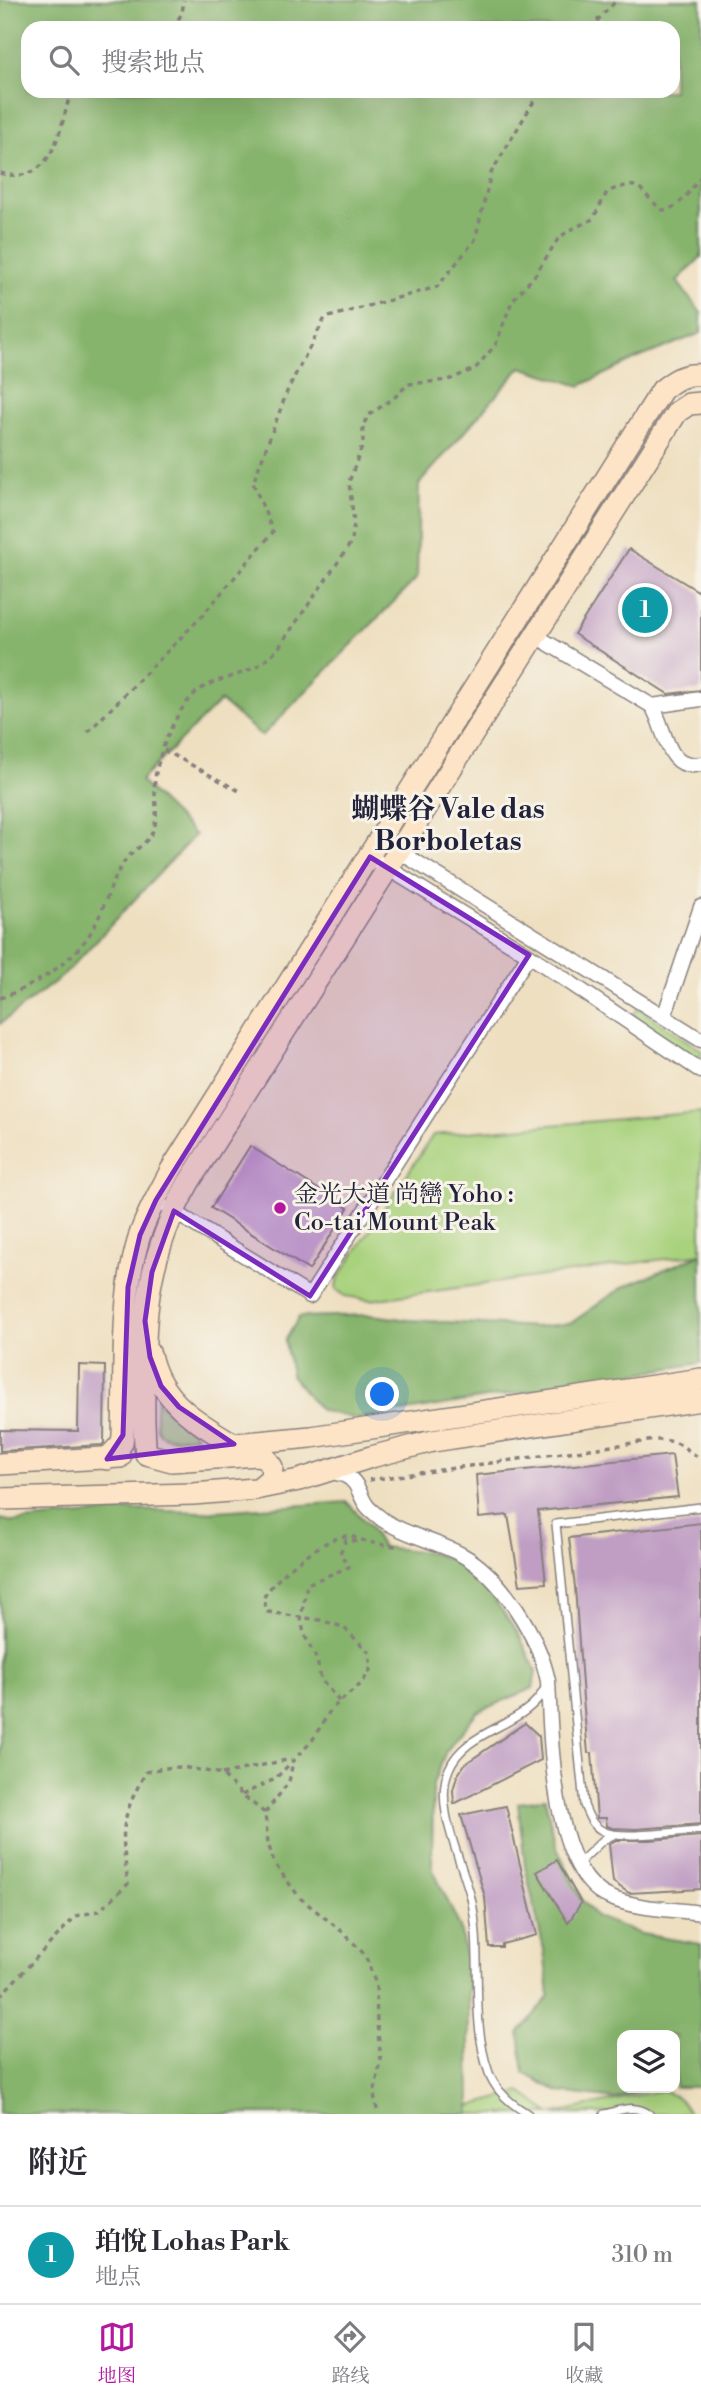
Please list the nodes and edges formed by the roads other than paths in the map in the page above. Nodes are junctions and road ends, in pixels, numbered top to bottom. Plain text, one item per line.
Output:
1 (701, 375) edge
2 (701, 403) edge
3 (536, 636) junction
4 (701, 699) edge
5 (652, 706) junction
6 (701, 764) edge
7 (375, 848) junction
8 (394, 860) junction
9 (701, 907) edge
10 (530, 955) junction
11 (664, 1017) junction
12 (701, 1040) edge
13 (701, 1071) edge
14 (165, 1206) junction
15 (145, 1321) junction
16 (701, 1380) edge
17 (701, 1400) edge
18 (234, 1444) junction
19 (146, 1454) junction
20 (107, 1459) junction
21 (2, 1471) edge
22 (329, 1471) junction
23 (259, 1488) junction
24 (54, 1498) junction
25 (0, 1499) edge
26 (701, 1507) edge
27 (548, 1681) junction
28 (525, 1711) junction
29 (550, 1718) junction
30 (701, 1830) edge
31 (613, 1835) junction
32 (577, 1865) junction
33 (701, 1913) edge
34 (528, 2114) edge
35 (604, 2114) edge
36 (649, 2114) edge

1 - 7 street
2 - 3 street
3 - 5 street
3 - 8 street
4 - 5 street
5 - 6 street
7 - 8 street
7 - 14 street
8 - 10 street
8 - 11 street
8 - 14 street
9 - 11 street
10 - 13 street
10 - 14 street
11 - 12 street
14 - 15 street
14 - 20 street
15 - 18 street
15 - 19 street
16 - 18 street
17 - 22 street
18 - 19 street
19 - 20 street
19 - 23 street
20 - 21 street
21 - 24 street
22 - 23 street
22 - 27 street
23 - 24 street
24 - 25 street
26 - 31 lane
27 - 28 lane
27 - 29 street
28 - 29 lane
28 - 34 lane
29 - 32 street
30 - 31 lane
31 - 32 lane
32 - 33 street
35 - 36 lane

